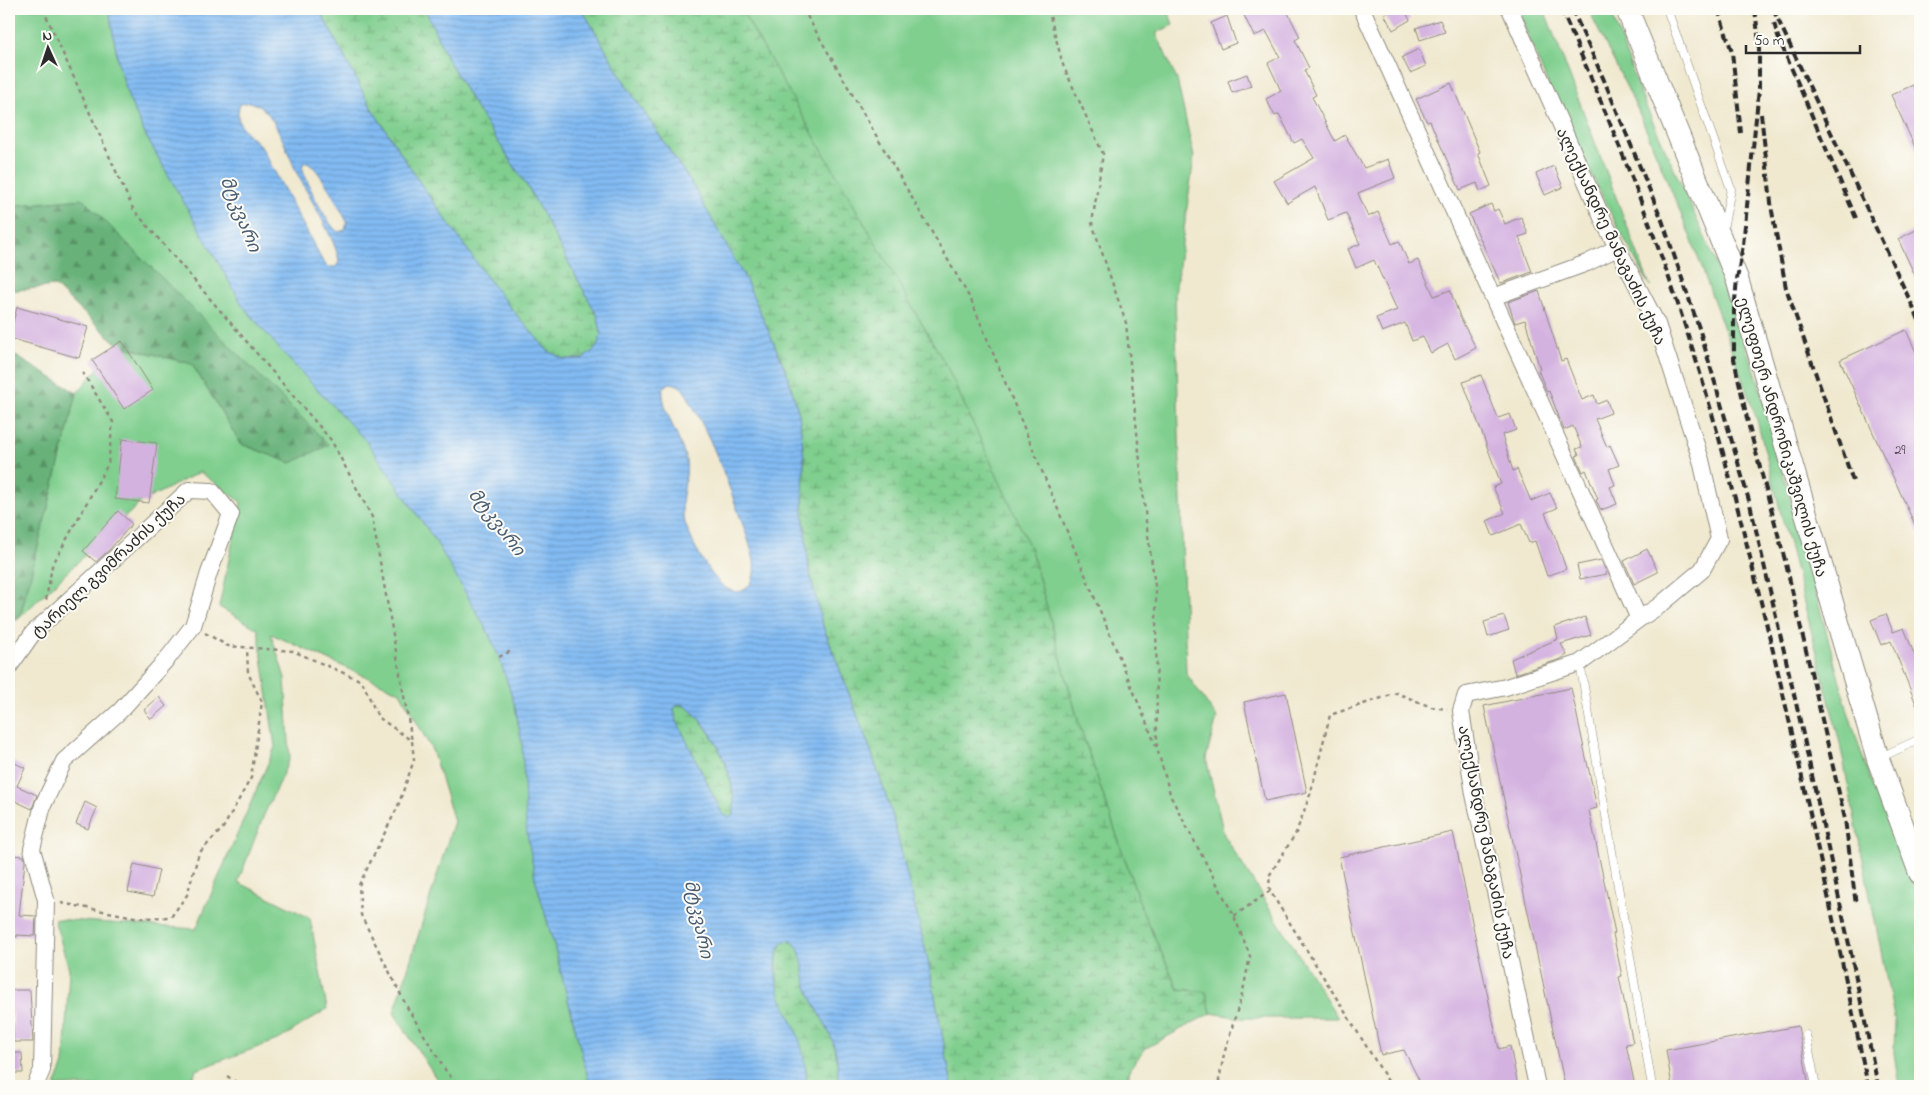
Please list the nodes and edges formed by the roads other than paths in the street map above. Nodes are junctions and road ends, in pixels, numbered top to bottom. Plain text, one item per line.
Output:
1 (1362, 9) edge
2 (1510, 9) edge
3 (1627, 9) edge
4 (1667, 9) edge
5 (1721, 240) junction
6 (1617, 248) junction
7 (1493, 297) junction
8 (1639, 619) junction
9 (1580, 663) junction
10 (9, 667) edge
11 (1920, 739) edge
12 (1878, 759) junction
13 (1920, 873) edge
14 (1806, 1036) dead end
15 (35, 1086) edge
16 (1537, 1086) edge
17 (1652, 1086) edge
18 (1816, 1086) edge

1 - 7 street
2 - 6 street, ალექსანდრე მანაგაძის ქუჩა
3 - 5 main road, ელეფთერ ანდრონიკაშვილის ქუჩა
4 - 5 lane
5 - 12 main road, ელეფთერ ანდრონიკაშვილის ქუჩა
6 - 7 street
6 - 8 street, ალექსანდრე მანაგაძის ქუჩა
7 - 8 street
8 - 9 street, ალექსანდრე მანაგაძის ქუჩა
9 - 16 street, ალექსანდრე მანაგაძის ქუჩა
9 - 17 lane
10 - 15 street, ტარიელ გვიმრაძის ქუჩა
11 - 12 lane
12 - 13 main road, ელეფთერ ანდრონიკაშვილის ქუჩა
14 - 18 lane

